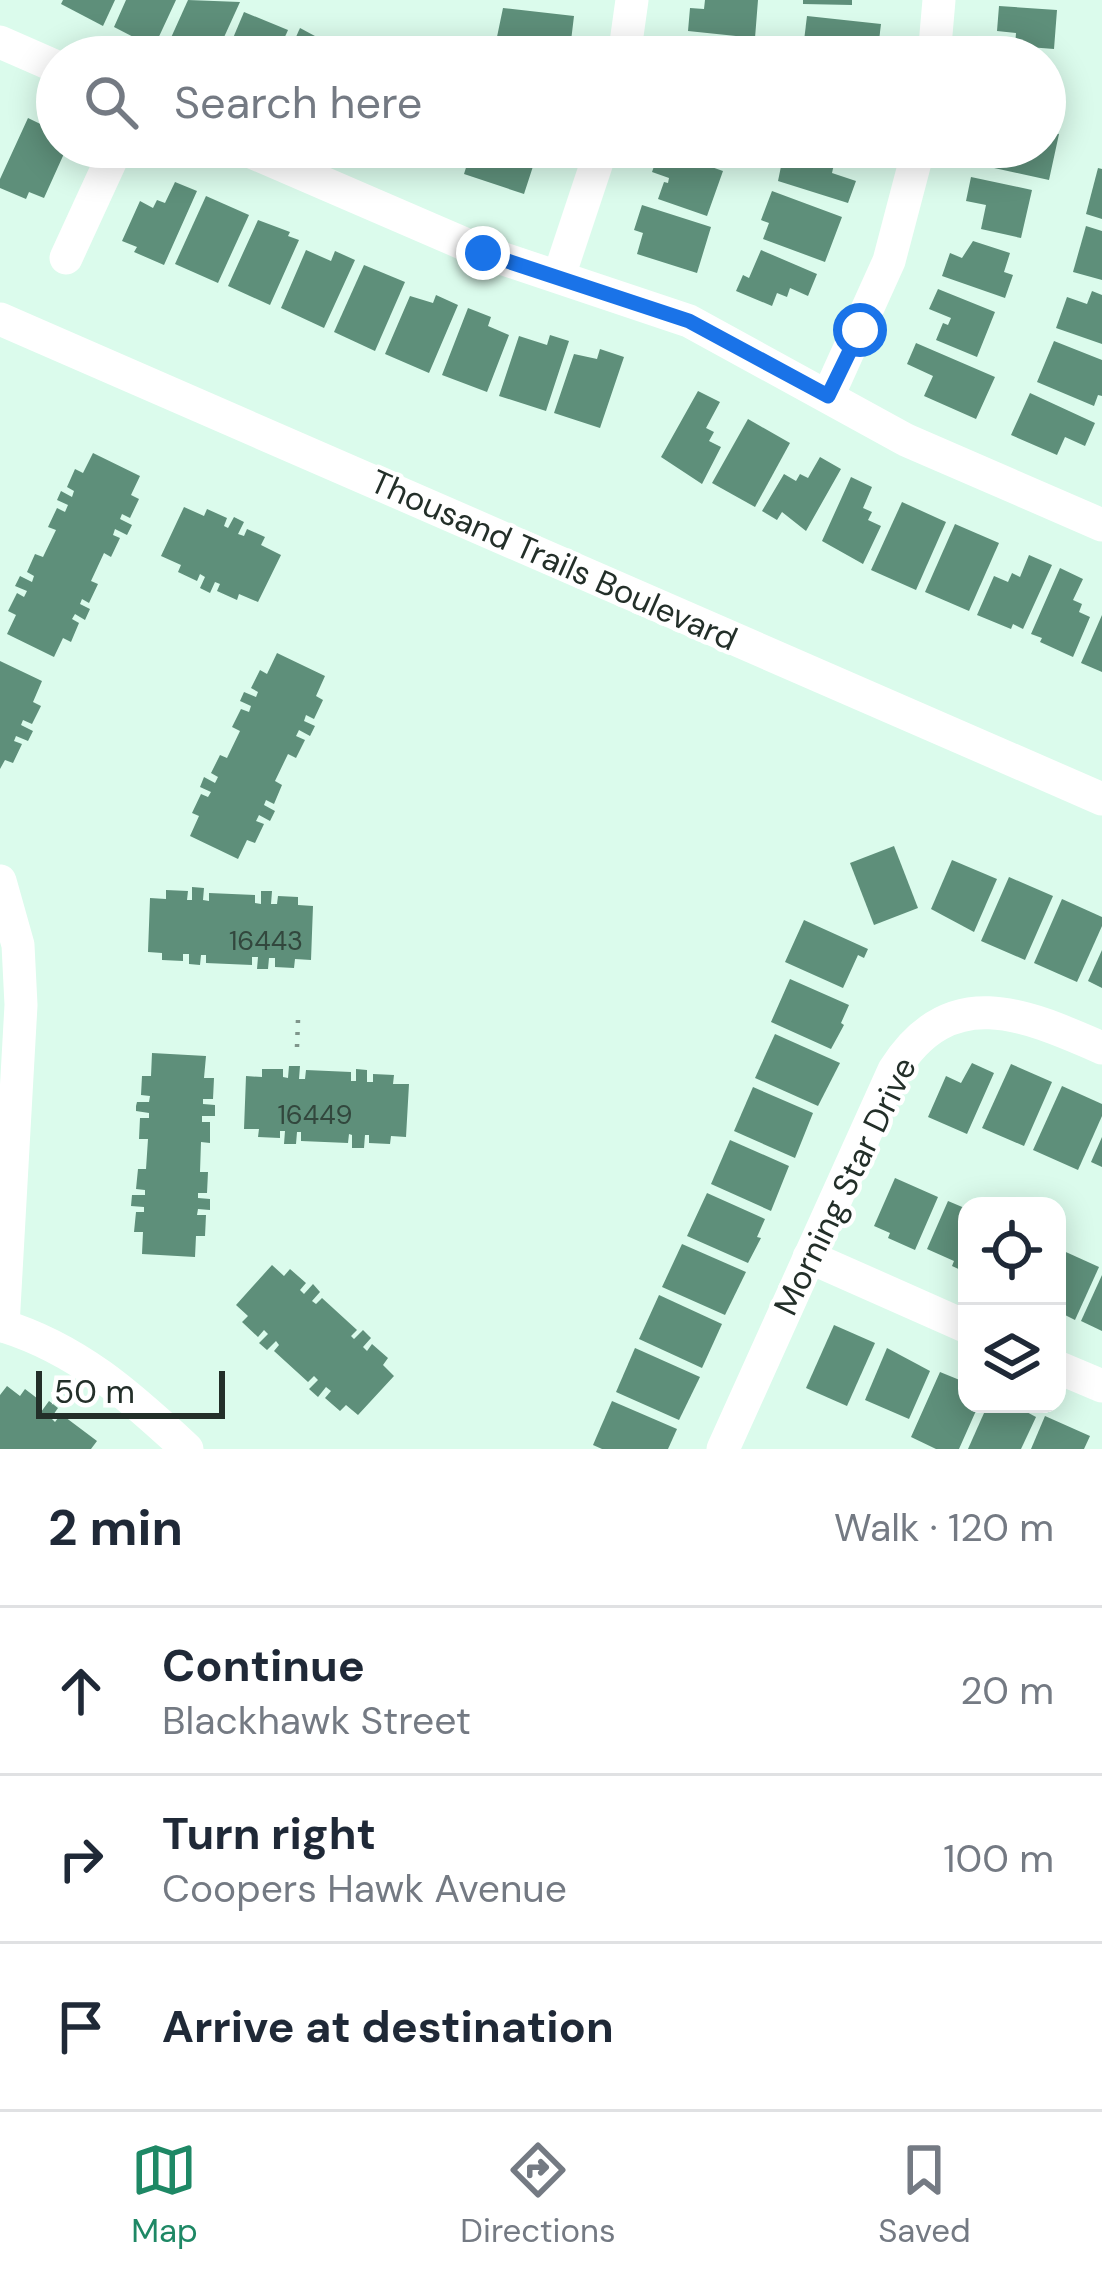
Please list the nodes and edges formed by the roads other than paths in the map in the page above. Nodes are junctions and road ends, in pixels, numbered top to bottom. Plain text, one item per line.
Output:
1 (632, 0) edge
2 (939, 0) edge
3 (627, 36) edge
4 (936, 36) edge
5 (0, 42) edge
6 (36, 58) edge
7 (107, 168) edge
8 (288, 168) edge
9 (595, 168) edge
10 (914, 168) edge
11 (66, 259) dead end
12 (560, 277) junction
13 (2, 319) edge
14 (828, 396) junction
15 (1102, 525) edge
16 (1102, 799) edge
17 (0, 881) edge
18 (926, 992) dead end
19 (942, 1022) junction
20 (1102, 1048) edge
21 (809, 1257) junction
22 (958, 1323) edge
23 (2, 1326) edge
24 (1066, 1370) edge
25 (1102, 1386) edge
26 (187, 1449) edge
27 (723, 1449) edge

1 - 3 street
2 - 4 street
5 - 6 street
7 - 11 street
8 - 12 street
9 - 12 street
10 - 14 street
12 - 14 street
13 - 16 street, Thousand Trails Boulevard
14 - 15 street
17 - 23 street
18 - 19 street
19 - 20 street, Morning Star Drive
19 - 21 street, Morning Star Drive
21 - 22 street
21 - 27 street, Morning Star Drive
23 - 26 street
24 - 25 street

